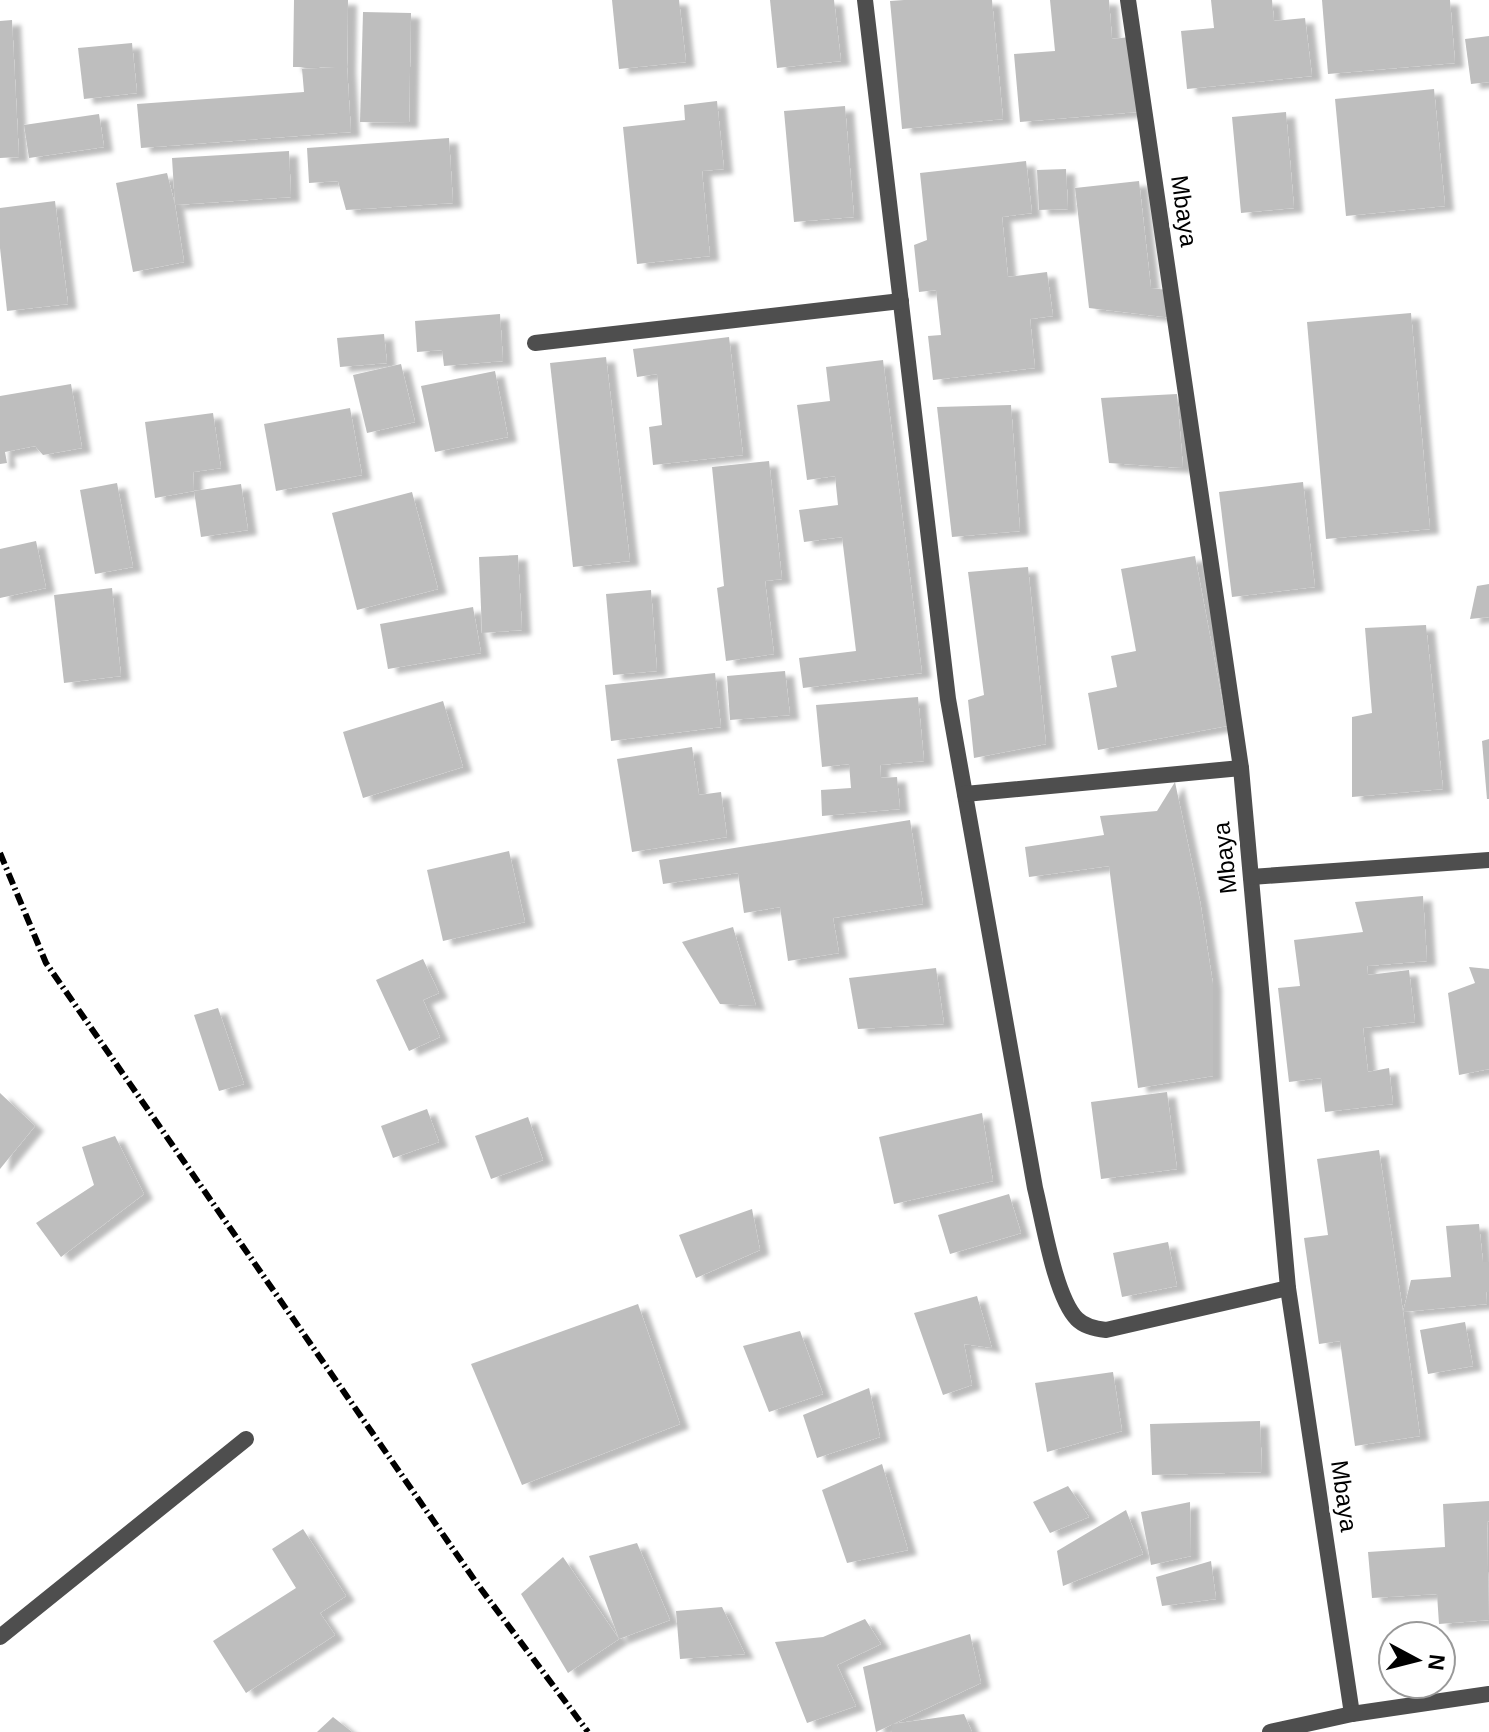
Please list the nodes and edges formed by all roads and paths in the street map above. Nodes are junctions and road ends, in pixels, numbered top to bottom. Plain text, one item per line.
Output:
1 (865, 0) edge
2 (1128, 0) edge
3 (901, 301) junction
4 (535, 343) dead end
5 (1241, 768) junction
6 (965, 794) junction
7 (1489, 860) edge
8 (1251, 877) junction
9 (1288, 1288) junction
10 (246, 1439) dead end
11 (0, 1637) edge
12 (1489, 1694) edge
13 (1352, 1714) junction
14 (1270, 1732) edge

1 - 3 street
2 - 5 street, Mbaya
3 - 4 street
3 - 6 street
5 - 6 street
5 - 8 street, Mbaya
6 - 9 street
7 - 8 street
8 - 9 street, Mbaya
9 - 13 street, Mbaya
10 - 11 street
12 - 13 street
13 - 14 street

